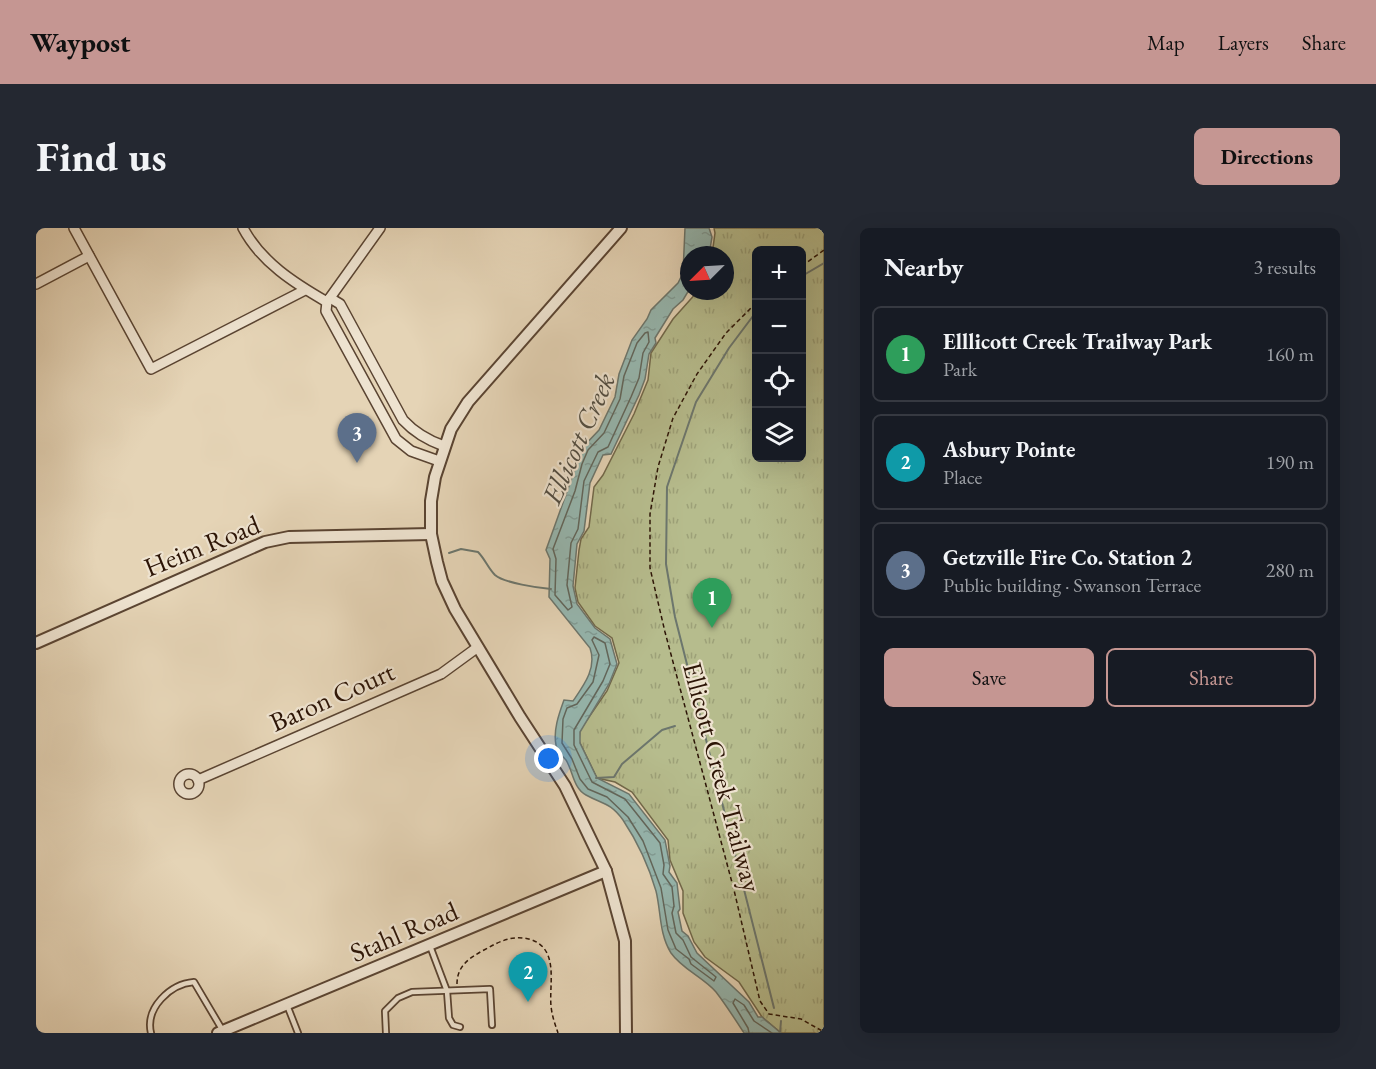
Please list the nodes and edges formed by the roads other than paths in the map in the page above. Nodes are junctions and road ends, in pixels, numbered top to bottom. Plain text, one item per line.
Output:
1 (74, 228) edge
2 (243, 228) edge
3 (380, 228) edge
4 (621, 228) edge
5 (89, 256) junction
6 (36, 284) edge
7 (305, 290) junction
8 (329, 300) junction
9 (444, 446) junction
10 (439, 461) junction
11 (431, 534) junction
12 (36, 643) edge
13 (477, 647) junction
14 (198, 780) dead end
15 (606, 871) junction
16 (430, 946) junction
17 (447, 992) junction
18 (287, 1005) junction
19 (492, 1025) dead end
20 (460, 1027) dead end
21 (222, 1032) edge
22 (151, 1033) edge
23 (298, 1033) edge
24 (386, 1033) edge
25 (626, 1033) edge

1 - 5 street
2 - 7 street
3 - 8 street
4 - 9 street
5 - 6 street
5 - 7 street
7 - 8 street
8 - 9 street
8 - 10 street
9 - 10 street
10 - 11 street
11 - 12 street, Heim Road
11 - 13 street
13 - 14 street, Baron Court
13 - 15 street
15 - 16 street, Stahl Road
15 - 25 street
16 - 17 lane
16 - 18 street, Stahl Road
17 - 19 lane
17 - 20 lane
17 - 24 lane
18 - 21 street, Stahl Road
18 - 23 lane
21 - 22 lane

